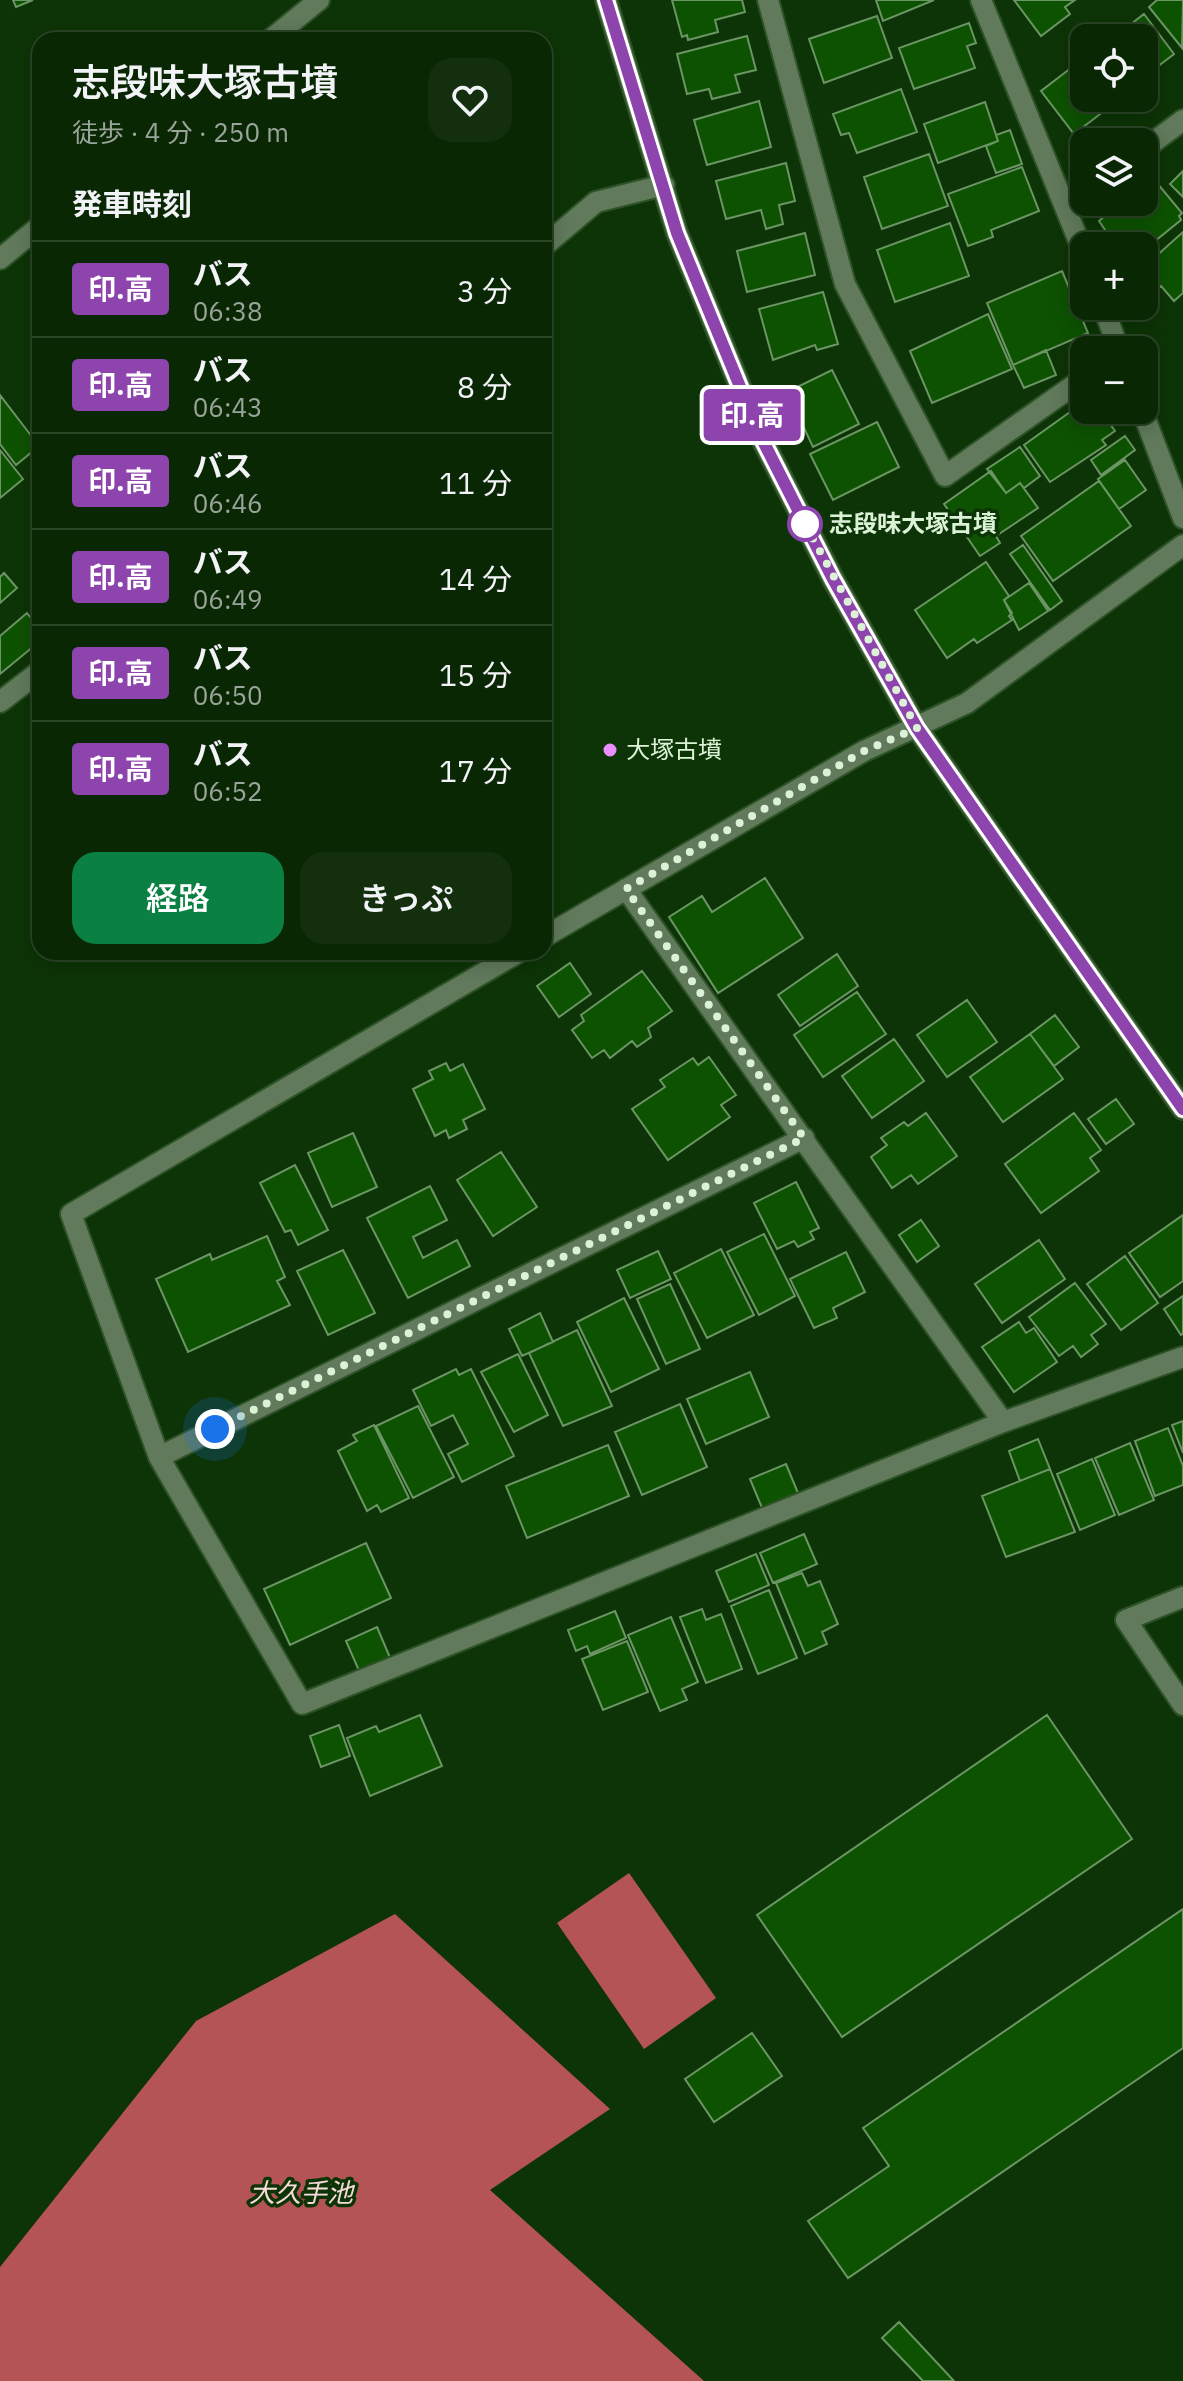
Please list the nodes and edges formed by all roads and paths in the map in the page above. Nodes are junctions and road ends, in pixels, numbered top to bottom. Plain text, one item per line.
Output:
1 (606, 0) edge
2 (768, 0) edge
3 (981, 0) edge
4 (307, 4) edge
5 (278, 32) edge
6 (1183, 120) edge
7 (1158, 139) edge
8 (664, 185) junction
9 (1070, 204) edge
10 (1067, 206) junction
11 (1076, 232) edge
12 (32, 233) edge
13 (552, 239) edge
14 (0, 259) edge
15 (1070, 388) edge
16 (1147, 424) edge
17 (1183, 518) edge
18 (1183, 545) edge
19 (32, 677) edge
20 (0, 702) edge
21 (917, 728) junction
22 (626, 889) junction
23 (552, 932) edge
24 (505, 960) edge
25 (1183, 1109) edge
26 (804, 1138) junction
27 (1183, 1357) edge
28 (1003, 1422) junction
29 (159, 1457) junction
30 (1183, 1597) edge
31 (1183, 1705) edge

1 - 8 street
2 - 15 street
3 - 10 street
4 - 5 street
6 - 7 street
8 - 13 street
8 - 21 street
9 - 10 street
10 - 11 street
12 - 14 street
16 - 17 street
18 - 21 street
19 - 20 street
21 - 22 street
21 - 25 street
22 - 23 street
22 - 26 street
24 - 29 street
26 - 28 street
26 - 29 street
27 - 28 street
28 - 29 street
30 - 31 street

